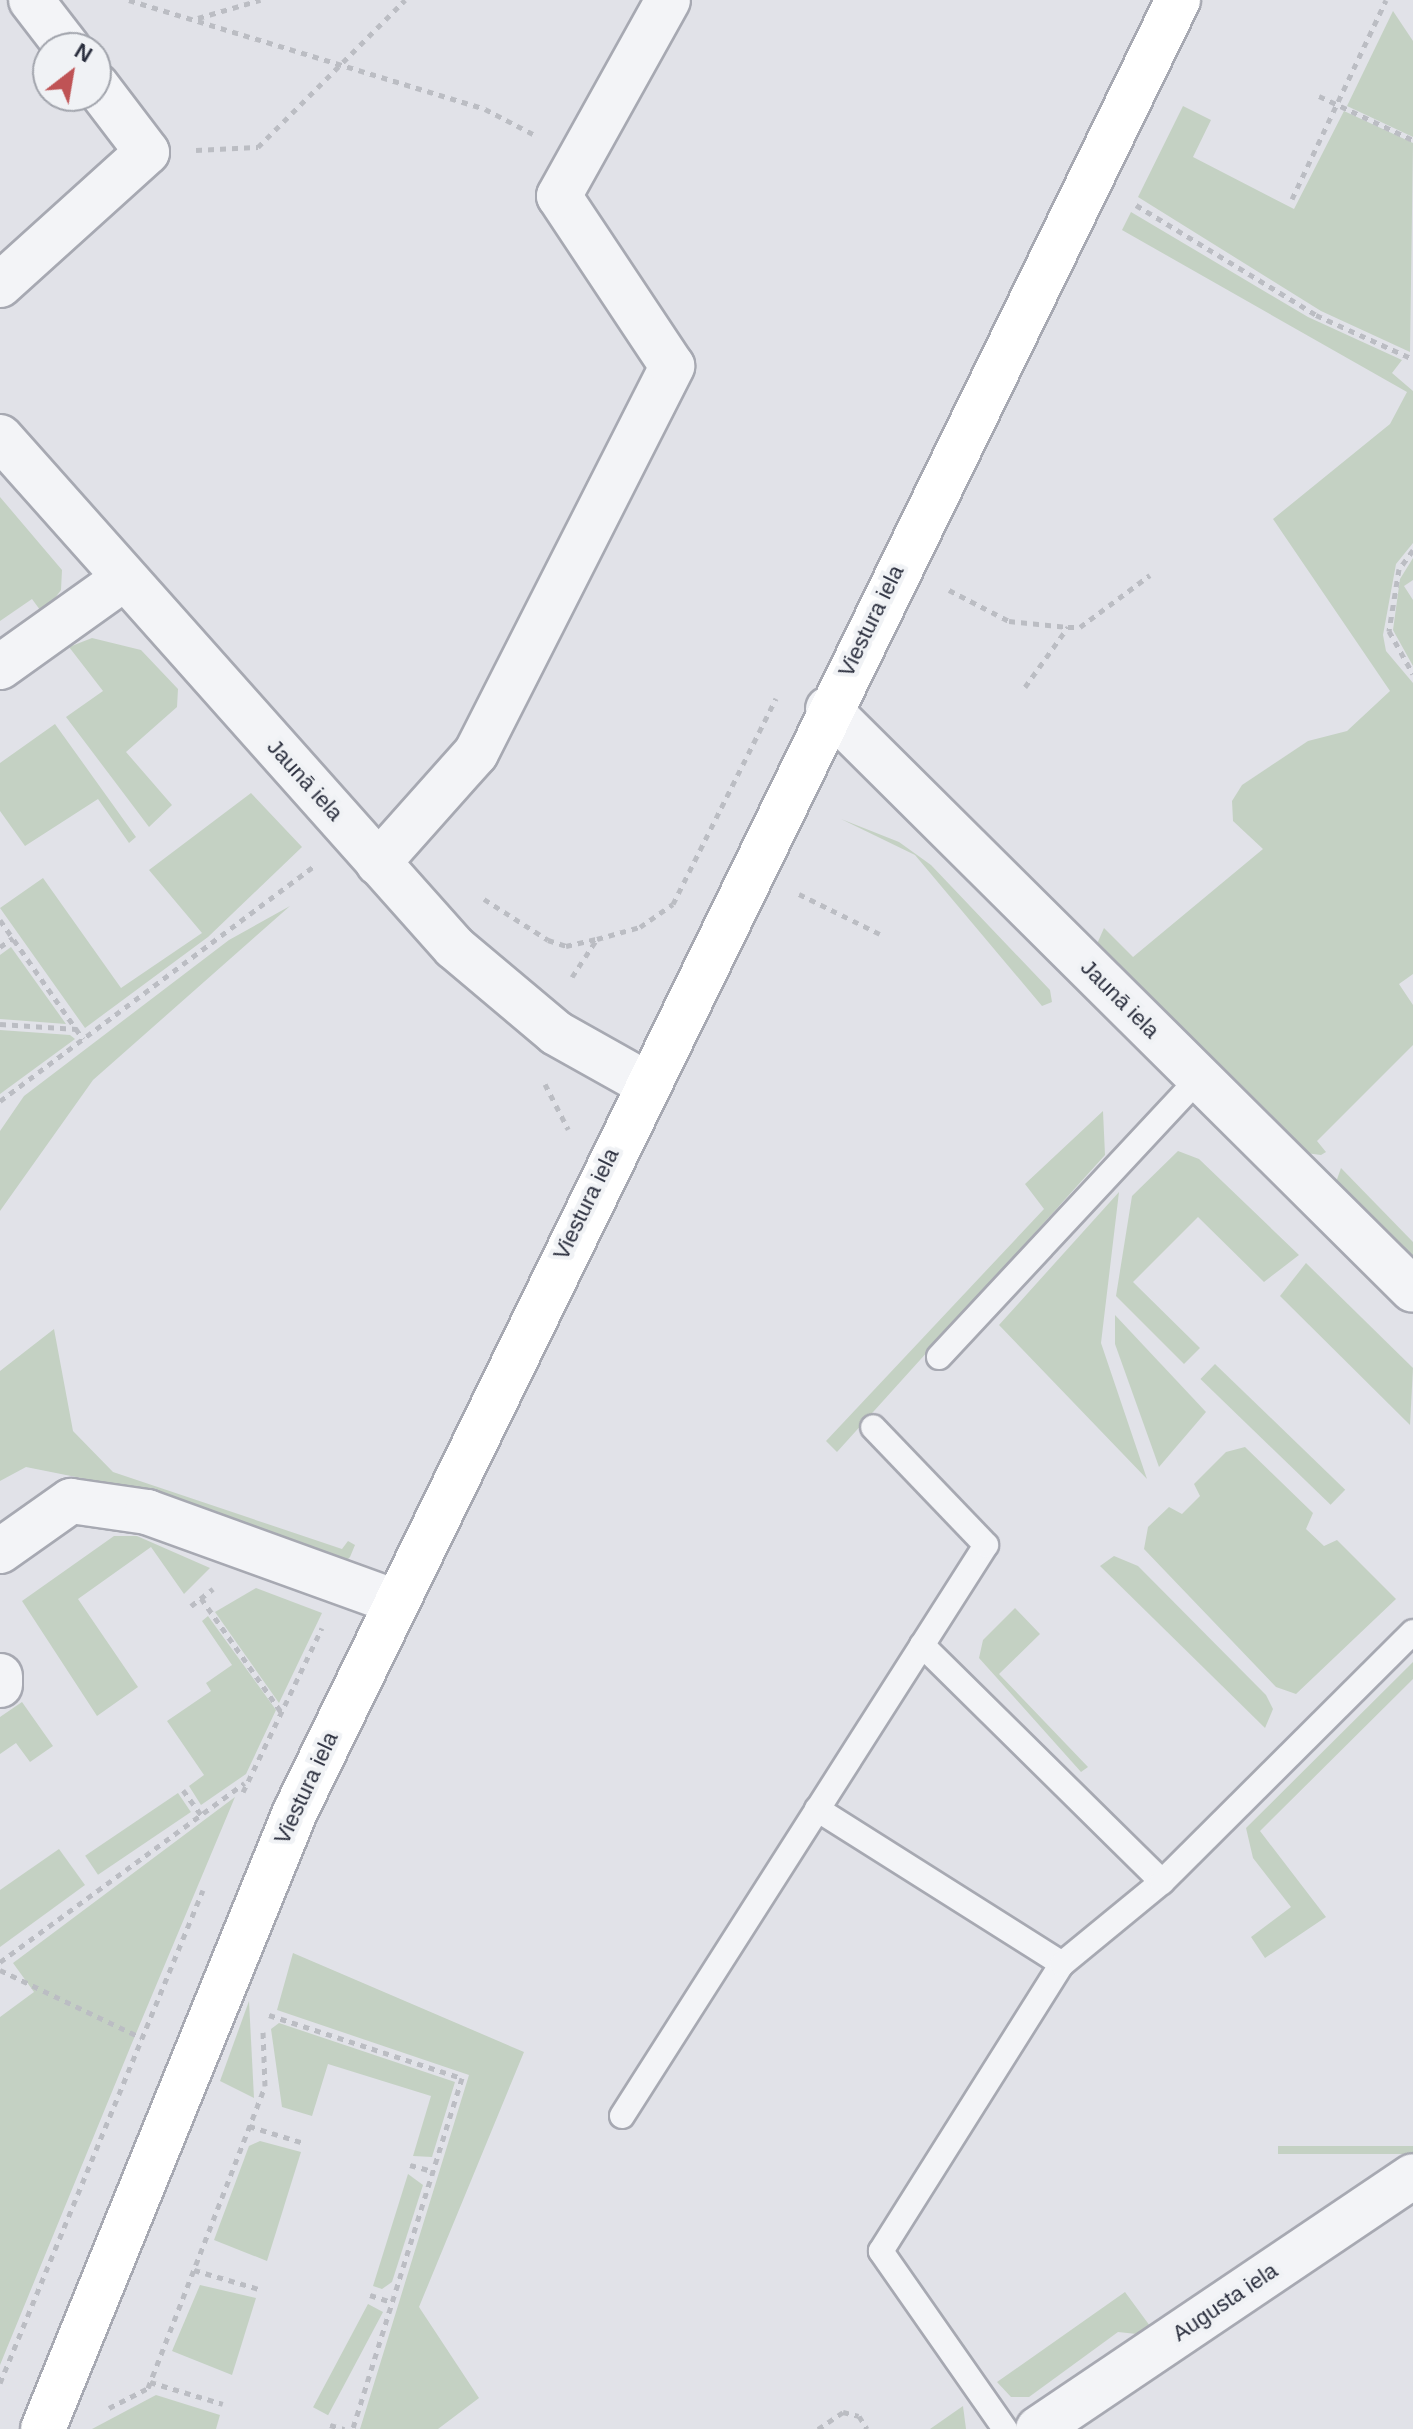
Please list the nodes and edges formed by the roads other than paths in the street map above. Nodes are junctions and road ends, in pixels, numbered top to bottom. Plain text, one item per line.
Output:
1 (31, 0) edge
2 (668, 0) edge
3 (1178, 0) edge
4 (56, 32) edge
5 (112, 106) edge
6 (0, 285) edge
7 (0, 437) edge
8 (125, 578) junction
9 (0, 667) edge
10 (828, 709) junction
11 (366, 849) junction
12 (1199, 1078) junction
13 (645, 1083) junction
14 (1413, 1290) edge
15 (939, 1357) dead end
16 (873, 1427) dead end
17 (0, 1551) edge
18 (393, 1601) junction
19 (1413, 1632) edge
20 (922, 1645) junction
21 (0, 1676) edge
22 (0, 1685) edge
23 (817, 1809) junction
24 (1162, 1882) junction
25 (1062, 1964) junction
26 (622, 2116) dead end
27 (1413, 2176) edge
28 (43, 2429) edge
29 (1005, 2429) edge
30 (1038, 2429) edge

1 - 4 street
2 - 11 street
3 - 10 street, Viestura iela
5 - 6 street
7 - 8 street, Jaunā iela
8 - 9 street
8 - 11 street, Jaunā iela
10 - 12 street, Jaunā iela
10 - 13 street, Viestura iela
11 - 13 street, Jaunā iela
12 - 14 street, Jaunā iela
12 - 15 lane
13 - 18 street, Viestura iela
16 - 20 lane
17 - 18 street
18 - 28 street, Viestura iela
19 - 24 lane
20 - 23 lane
20 - 24 lane
21 - 22 street
23 - 25 lane
23 - 26 lane
24 - 25 lane
25 - 29 lane
27 - 30 street, Augusta iela

